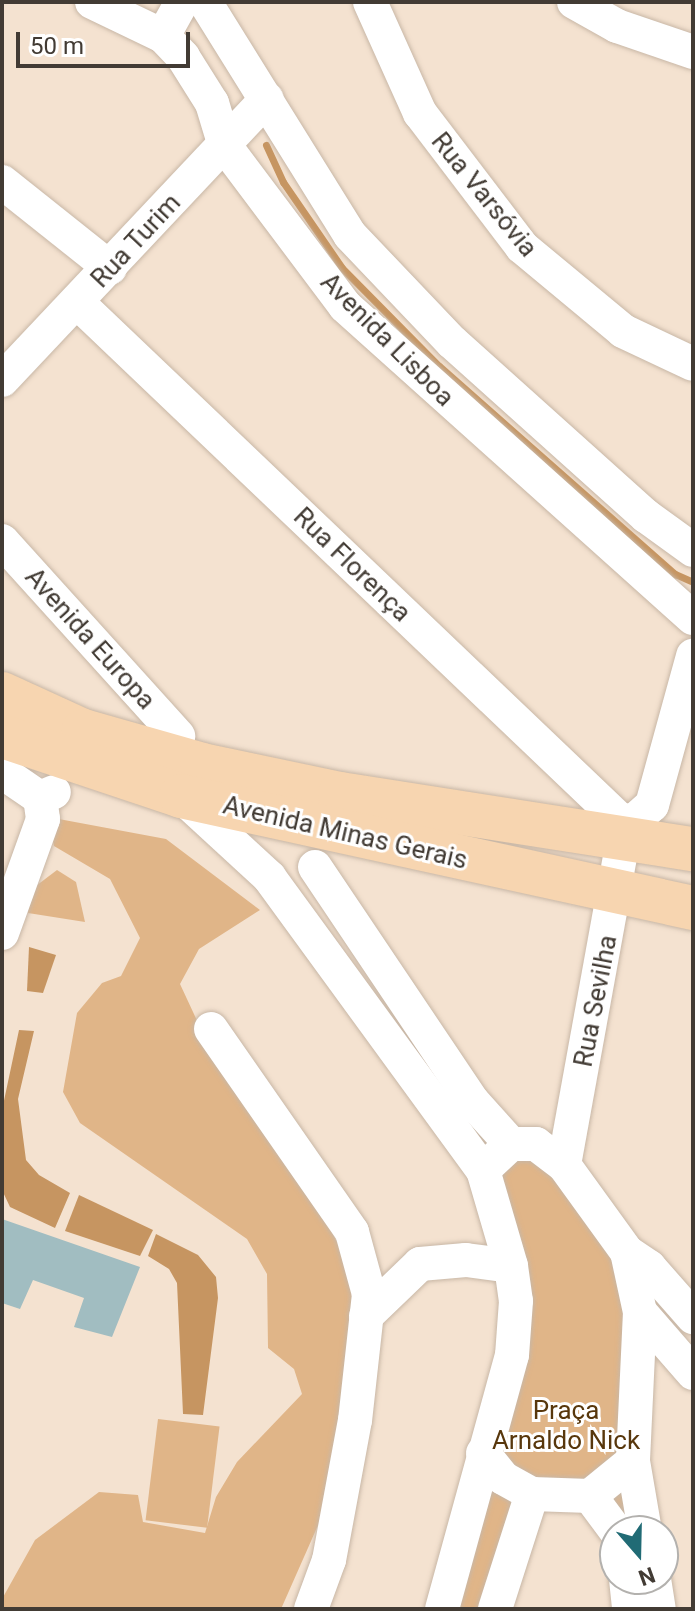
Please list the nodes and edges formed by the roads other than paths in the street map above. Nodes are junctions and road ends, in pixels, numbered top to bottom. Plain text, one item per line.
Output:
1 (92, 2) edge
2 (182, 2) edge
3 (205, 2) edge
4 (370, 2) edge
5 (574, 2) edge
6 (621, 14) edge
7 (163, 36) junction
8 (693, 52) edge
9 (267, 99) junction
10 (225, 146) junction
11 (2, 182) edge
12 (110, 268) junction
13 (78, 303) junction
14 (693, 364) edge
15 (2, 380) edge
16 (2, 541) edge
17 (693, 550) edge
18 (693, 618) edge
19 (693, 656) edge
20 (2, 694) edge
21 (2, 736) edge
22 (178, 736) dead end
23 (2, 772) edge
24 (181, 796) junction
25 (626, 829) junction
26 (693, 849) edge
27 (315, 867) dead end
28 (616, 894) junction
29 (693, 908) edge
30 (2, 933) edge
31 (211, 1029) dead end
32 (511, 1144) junction
33 (564, 1165) junction
34 (483, 1170) junction
35 (352, 1232) junction
36 (627, 1252) junction
37 (420, 1264) junction
38 (511, 1266) junction
39 (640, 1312) junction
40 (366, 1316) junction
41 (693, 1317) edge
42 (693, 1373) edge
43 (483, 1453) junction
44 (633, 1461) junction
45 (532, 1494) junction
46 (590, 1496) junction
47 (604, 1515) edge
48 (642, 1515) edge
49 (311, 1609) edge
50 (442, 1609) edge
51 (495, 1609) edge

1 - 7 street, Avenida Lisboa
2 - 7 street
3 - 9 street, Avenida Lisboa
4 - 14 street, Rua Varsóvia
5 - 6 street
6 - 8 street
7 - 10 street, Avenida Lisboa
9 - 10 street, Rua Turim
9 - 17 street, Avenida Lisboa
10 - 12 street, Rua Turim
10 - 18 street, Avenida Lisboa
11 - 12 street
12 - 13 street, Rua Turim
13 - 15 street, Rua Turim
13 - 25 street, Rua Florença
16 - 22 street, Avenida Europa
19 - 25 street
20 - 25 main road, Avenida Minas Gerais
21 - 24 main road, Avenida Minas Gerais
23 - 30 street
24 - 28 main road, Avenida Minas Gerais
24 - 34 street
25 - 26 main road, Avenida Minas Gerais
25 - 28 street, Rua Sevilha
27 - 32 street
28 - 29 main road, Avenida Minas Gerais
28 - 33 street, Rua Sevilha
31 - 35 street
32 - 33 street
32 - 34 street
33 - 36 street
34 - 38 street
35 - 37 street
35 - 40 street
36 - 39 street
36 - 41 street
37 - 38 street
37 - 40 street
38 - 43 street
39 - 42 street
39 - 44 street
40 - 49 street
43 - 45 street
43 - 50 street
44 - 46 street
44 - 48 street
45 - 46 street
45 - 51 street
46 - 47 street

